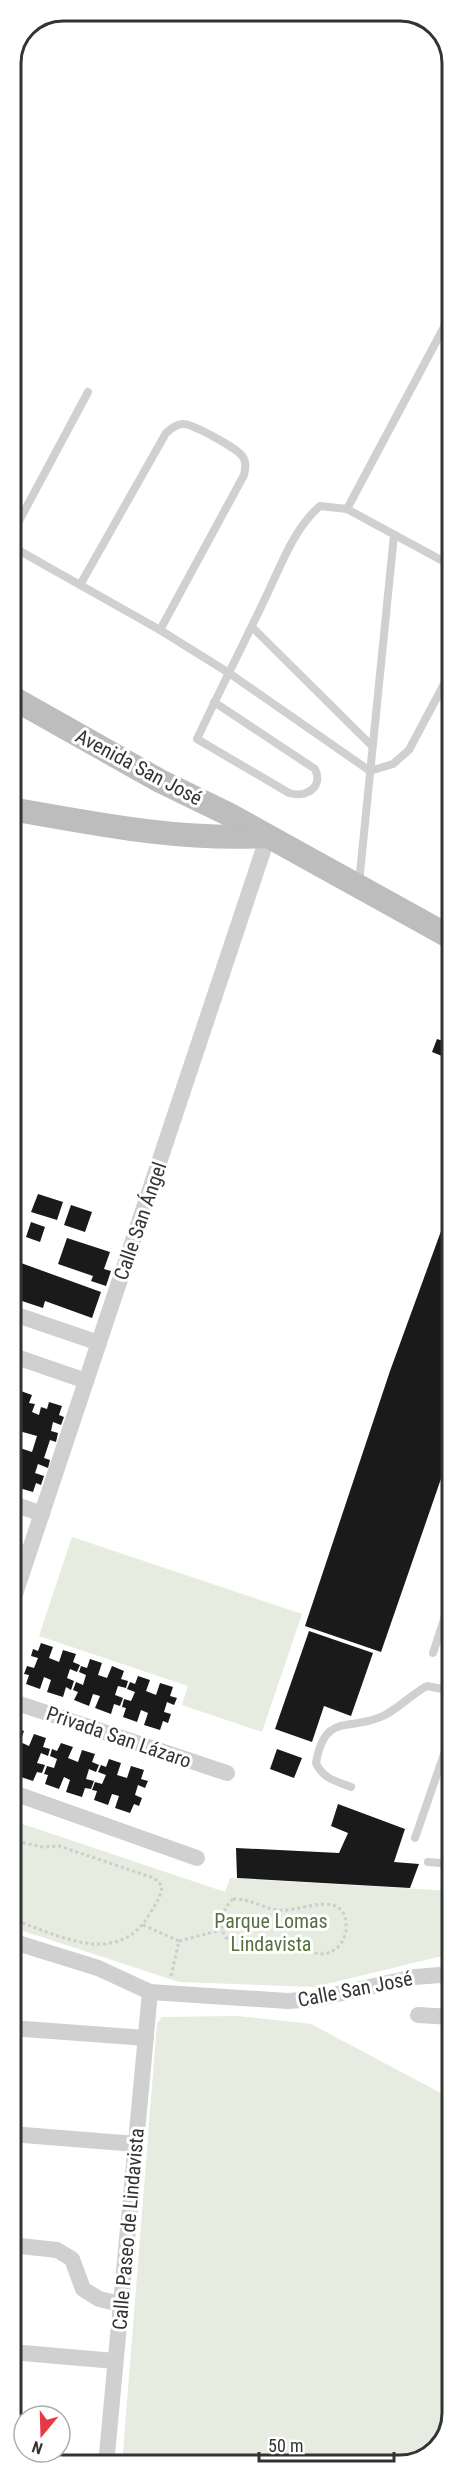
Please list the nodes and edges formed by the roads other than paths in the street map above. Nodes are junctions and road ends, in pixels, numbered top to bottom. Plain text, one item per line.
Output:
1 (442, 331) edge
2 (88, 392) dead end
3 (347, 509) junction
4 (21, 517) edge
5 (394, 535) junction
6 (21, 552) edge
7 (442, 561) edge
8 (80, 585) junction
9 (252, 627) junction
10 (160, 630) junction
11 (228, 673) junction
12 (442, 688) edge
13 (214, 702) junction
14 (21, 703) edge
15 (372, 746) junction
16 (370, 771) junction
17 (21, 811) edge
18 (268, 836) junction
19 (359, 887) junction
20 (442, 933) edge
21 (21, 1316) edge
22 (99, 1343) junction
23 (21, 1358) edge
24 (86, 1381) junction
25 (21, 1507) edge
26 (42, 1514) junction
27 (21, 1553) edge
28 (28, 1555) junction
29 (21, 1576) edge
30 (442, 1626) edge
31 (433, 1653) dead end
32 (442, 1688) edge
33 (21, 1704) edge
34 (442, 1760) edge
35 (227, 1773) dead end
36 (351, 1787) dead end
37 (21, 1796) edge
38 (415, 1838) dead end
39 (197, 1858) dead end
40 (428, 1862) dead end
41 (442, 1863) edge
42 (21, 1944) edge
43 (442, 1975) edge
44 (150, 1992) junction
45 (418, 2015) dead end
46 (442, 2016) edge
47 (21, 2029) edge
48 (146, 2038) junction
49 (21, 2135) edge
50 (136, 2144) junction
51 (21, 2246) edge
52 (121, 2304) junction
53 (21, 2353) edge
54 (115, 2361) junction
55 (107, 2455) edge

1 - 3 lane
2 - 4 lane
3 - 5 lane
3 - 9 lane
5 - 7 lane
5 - 15 lane
6 - 8 lane
8 - 10 lane
8 - 10 lane
9 - 11 lane
9 - 15 lane
10 - 11 lane
11 - 13 lane
11 - 16 lane
12 - 16 lane
13 - 13 lane
14 - 18 main road, Avenida San José
15 - 16 lane
16 - 19 lane
17 - 18 main road, Avenida San José
18 - 19 main road, Avenida San José
18 - 22 street, Calle San Ángel
19 - 20 main road, Avenida San José
21 - 22 street
22 - 24 street, Calle San Ángel
23 - 24 street
24 - 26 street, Calle San Ángel
25 - 26 street
26 - 28 street, Calle San Ángel
27 - 28 street
28 - 29 street, Calle San Ángel
30 - 31 lane
32 - 36 lane
33 - 35 street, Privada San Lázaro
34 - 38 lane
37 - 39 street
40 - 41 lane
42 - 44 street, Calle San José
43 - 44 street, Calle San José
44 - 48 street, Calle Paseo de Lindavista
45 - 46 street
47 - 48 street
48 - 50 street, Calle Paseo de Lindavista
49 - 50 street
50 - 52 street, Calle Paseo de Lindavista
51 - 52 street
52 - 54 street, Calle Paseo de Lindavista
53 - 54 street
54 - 55 street, Calle Paseo de Lindavista

